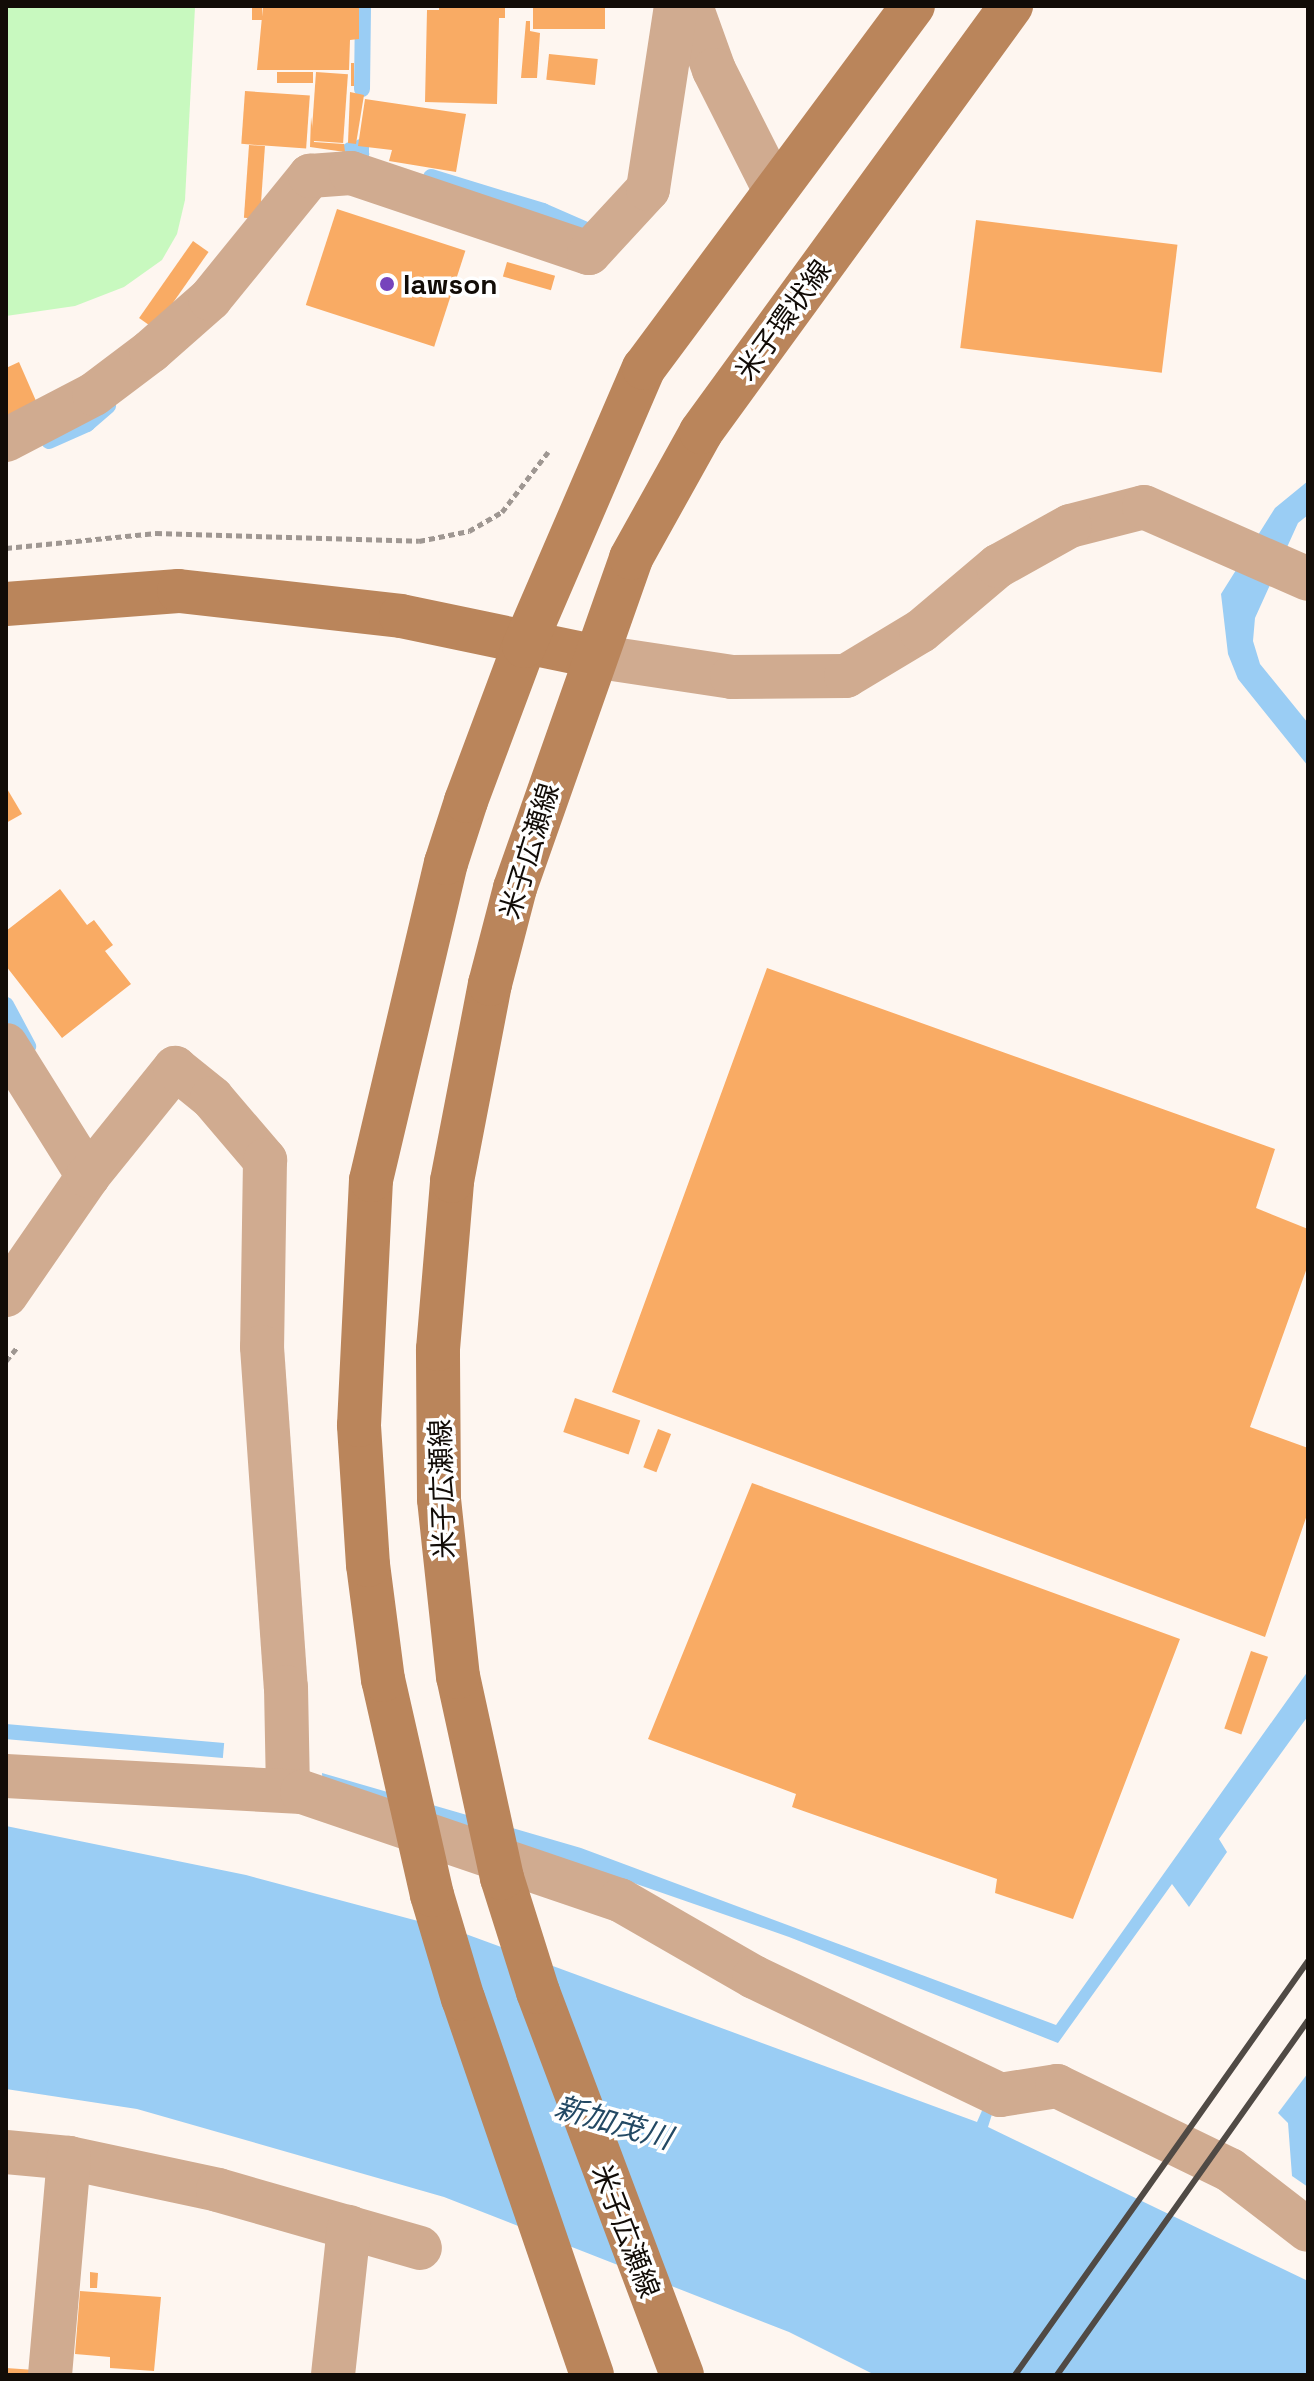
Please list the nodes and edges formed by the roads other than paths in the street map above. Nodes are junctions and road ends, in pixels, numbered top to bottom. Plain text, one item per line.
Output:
1 (676, 6) edge
2 (691, 6) edge
3 (913, 6) edge
4 (1011, 6) edge
5 (774, 189) junction
6 (6, 440) edge
7 (1300, 574) edge
8 (6, 604) edge
9 (524, 646) junction
10 (593, 656) junction
11 (6, 1045) edge
12 (88, 1176) junction
13 (6, 1295) edge
14 (6, 1776) edge
15 (288, 1790) junction
16 (6, 2152) edge
17 (69, 2158) junction
18 (349, 2227) junction
19 (1308, 2230) edge
20 (420, 2248) dead end
21 (50, 2375) edge
22 (333, 2375) edge
23 (592, 2375) edge
24 (682, 2375) edge

1 - 6 street
2 - 5 street
3 - 5 main road
4 - 10 main road, 米子環状線
5 - 9 main road
7 - 10 street
8 - 9 main road
9 - 10 main road
9 - 23 main road
10 - 24 main road, 米子広瀬線
11 - 12 street
12 - 13 street
12 - 15 street
14 - 15 street
15 - 19 street
16 - 17 street
17 - 18 street
17 - 21 street
18 - 20 street
18 - 22 street

